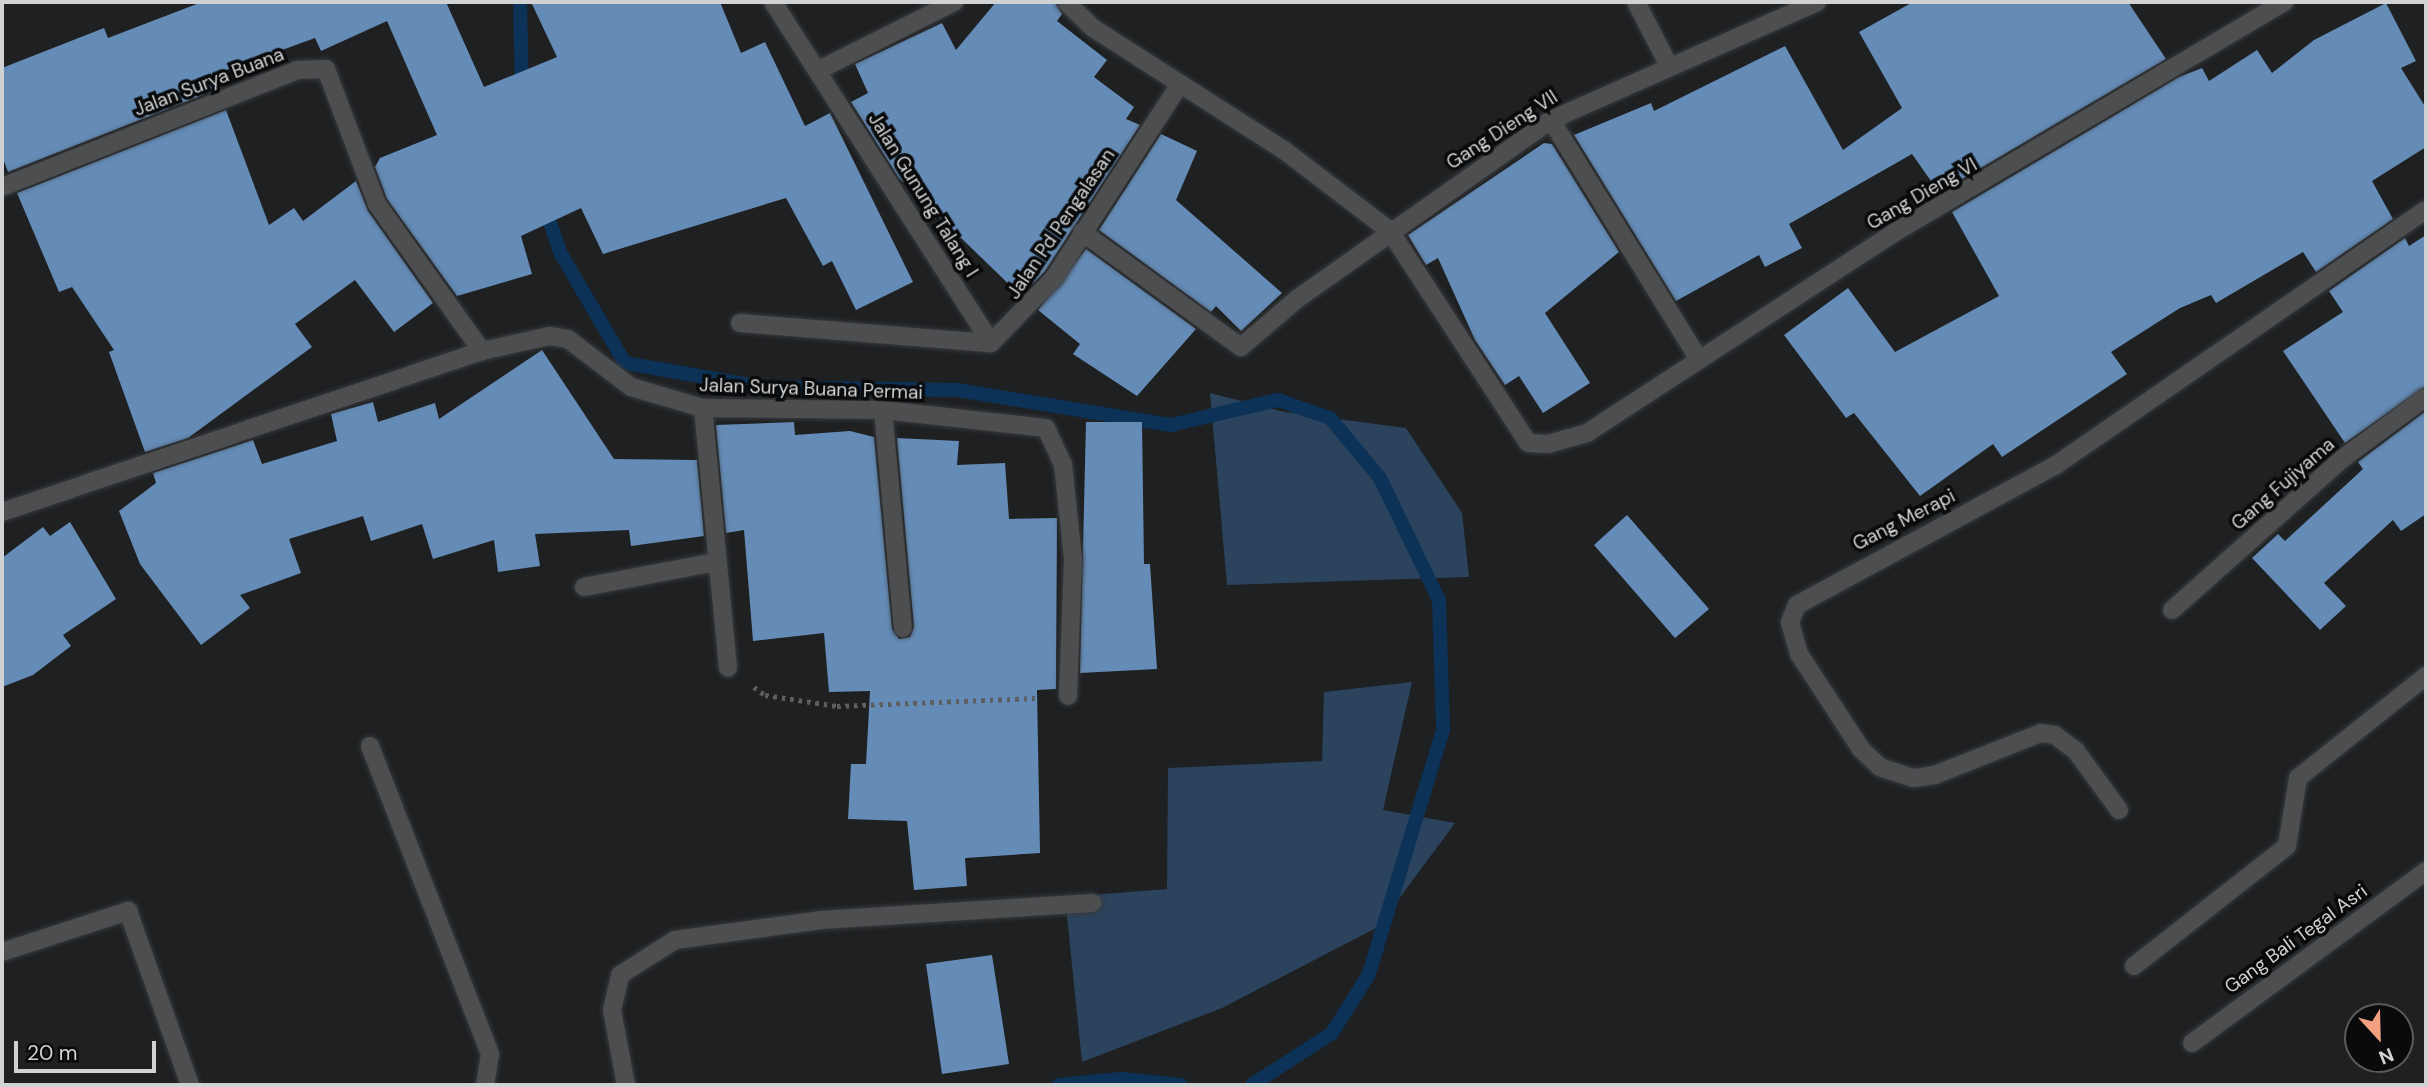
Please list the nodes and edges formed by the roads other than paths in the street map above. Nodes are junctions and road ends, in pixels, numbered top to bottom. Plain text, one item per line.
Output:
1 (773, 2) edge
2 (954, 2) edge
3 (1066, 2) edge
4 (1636, 2) edge
5 (1817, 2) edge
6 (2284, 2) edge
7 (1670, 66) junction
8 (821, 69) junction
9 (1180, 84) junction
10 (1551, 120) junction
11 (2, 187) edge
12 (2426, 210) edge
13 (1390, 230) junction
14 (1082, 232) junction
15 (740, 323) dead end
16 (991, 343) junction
17 (482, 351) junction
18 (1699, 360) junction
19 (2426, 397) edge
20 (703, 408) junction
21 (883, 410) junction
22 (2, 512) edge
23 (716, 562) junction
24 (583, 587) dead end
25 (2172, 610) dead end
26 (903, 628) dead end
27 (728, 668) road end
28 (2426, 676) edge
29 (1068, 696) road end
30 (370, 746) dead end
31 (2119, 810) dead end
32 (2426, 871) edge
33 (1092, 902) dead end
34 (2, 952) edge
35 (2134, 966) dead end
36 (2192, 1043) dead end
37 (190, 1085) edge
38 (485, 1085) edge
39 (626, 1085) edge

1 - 8 street
2 - 8 street
3 - 9 street
4 - 7 street
5 - 7 street, Gang Dieng VII
6 - 18 street, Gang Dieng VI
7 - 10 street, Gang Dieng VII
8 - 16 street, Jalan Gunung Talang I
9 - 13 street
9 - 14 street, Jalan Pd Pengalasan
10 - 13 street, Gang Dieng VII
10 - 18 street
11 - 17 street, Jalan Surya Buana
12 - 31 street, Gang Merapi
13 - 14 street, Gang Dieng VII
13 - 18 street, Gang Dieng VI
14 - 16 street, Jalan Pd Pengalasan
15 - 16 street
17 - 20 street, Jalan Surya Buana Permai
17 - 22 street
19 - 25 street, Gang Fujiyama
20 - 21 street, Jalan Surya Buana Permai
20 - 23 street
21 - 26 street
21 - 29 street, Jalan Surya Buana Permai
23 - 24 street
23 - 27 street
28 - 35 street
30 - 38 street
32 - 36 street, Gang Bali Tegal Asri
33 - 39 street
34 - 37 street

